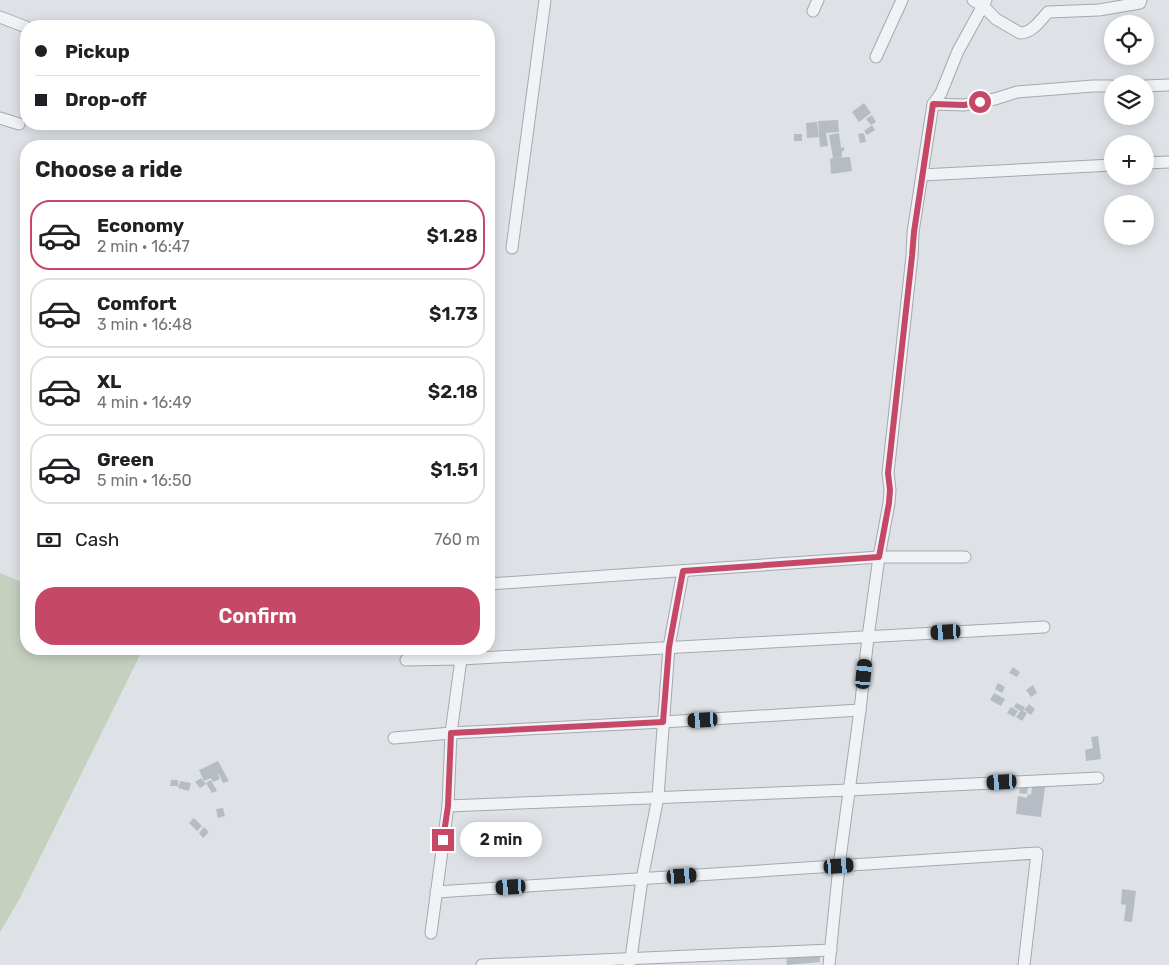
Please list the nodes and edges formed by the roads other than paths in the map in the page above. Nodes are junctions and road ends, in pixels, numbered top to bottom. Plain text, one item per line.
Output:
1 (545, 0) edge
2 (902, 0) edge
3 (973, 0) edge
4 (1141, 0) edge
5 (985, 3) edge
6 (0, 17) edge
7 (20, 25) edge
8 (876, 57) dead end
9 (1169, 85) edge
10 (1104, 86) edge
11 (1154, 86) edge
12 (933, 104) junction
13 (0, 118) edge
14 (19, 124) dead end
15 (1169, 162) edge
16 (1154, 163) edge
17 (1104, 165) edge
18 (922, 175) junction
19 (512, 248) dead end
20 (879, 557) junction
21 (964, 557) dead end
22 (683, 571) junction
23 (495, 584) edge
24 (1044, 627) dead end
25 (868, 637) junction
26 (669, 647) junction
27 (495, 653) edge
28 (453, 655) edge
29 (462, 655) edge
30 (406, 660) dead end
31 (860, 710) junction
32 (663, 722) junction
33 (451, 733) junction
34 (394, 738) dead end
35 (1098, 778) dead end
36 (849, 790) junction
37 (658, 798) junction
38 (448, 806) junction
39 (839, 866) junction
40 (642, 879) junction
41 (436, 892) junction
42 (431, 933) dead end
43 (831, 950) junction
44 (630, 962) edge
45 (482, 965) edge
46 (829, 965) edge
47 (1024, 965) edge

1 - 19 street
2 - 8 street
3 - 5 street
4 - 5 street
5 - 12 street
6 - 7 street
9 - 11 street
10 - 12 street
12 - 18 street
13 - 14 street
15 - 16 street
17 - 18 street
18 - 20 street
20 - 21 street
20 - 22 street
20 - 25 street
22 - 23 street
22 - 26 street
24 - 25 street
25 - 26 street
25 - 31 street
26 - 27 street
26 - 32 street
28 - 30 street
29 - 33 street
31 - 32 street
31 - 36 street
32 - 33 street
32 - 37 street
33 - 34 street
33 - 38 street
35 - 36 street
36 - 37 street
36 - 39 street
37 - 38 street
37 - 40 street
38 - 41 street
39 - 40 street
39 - 43 street
39 - 47 street
40 - 41 street
40 - 44 street
41 - 42 street
43 - 44 street
43 - 46 street
44 - 45 street

